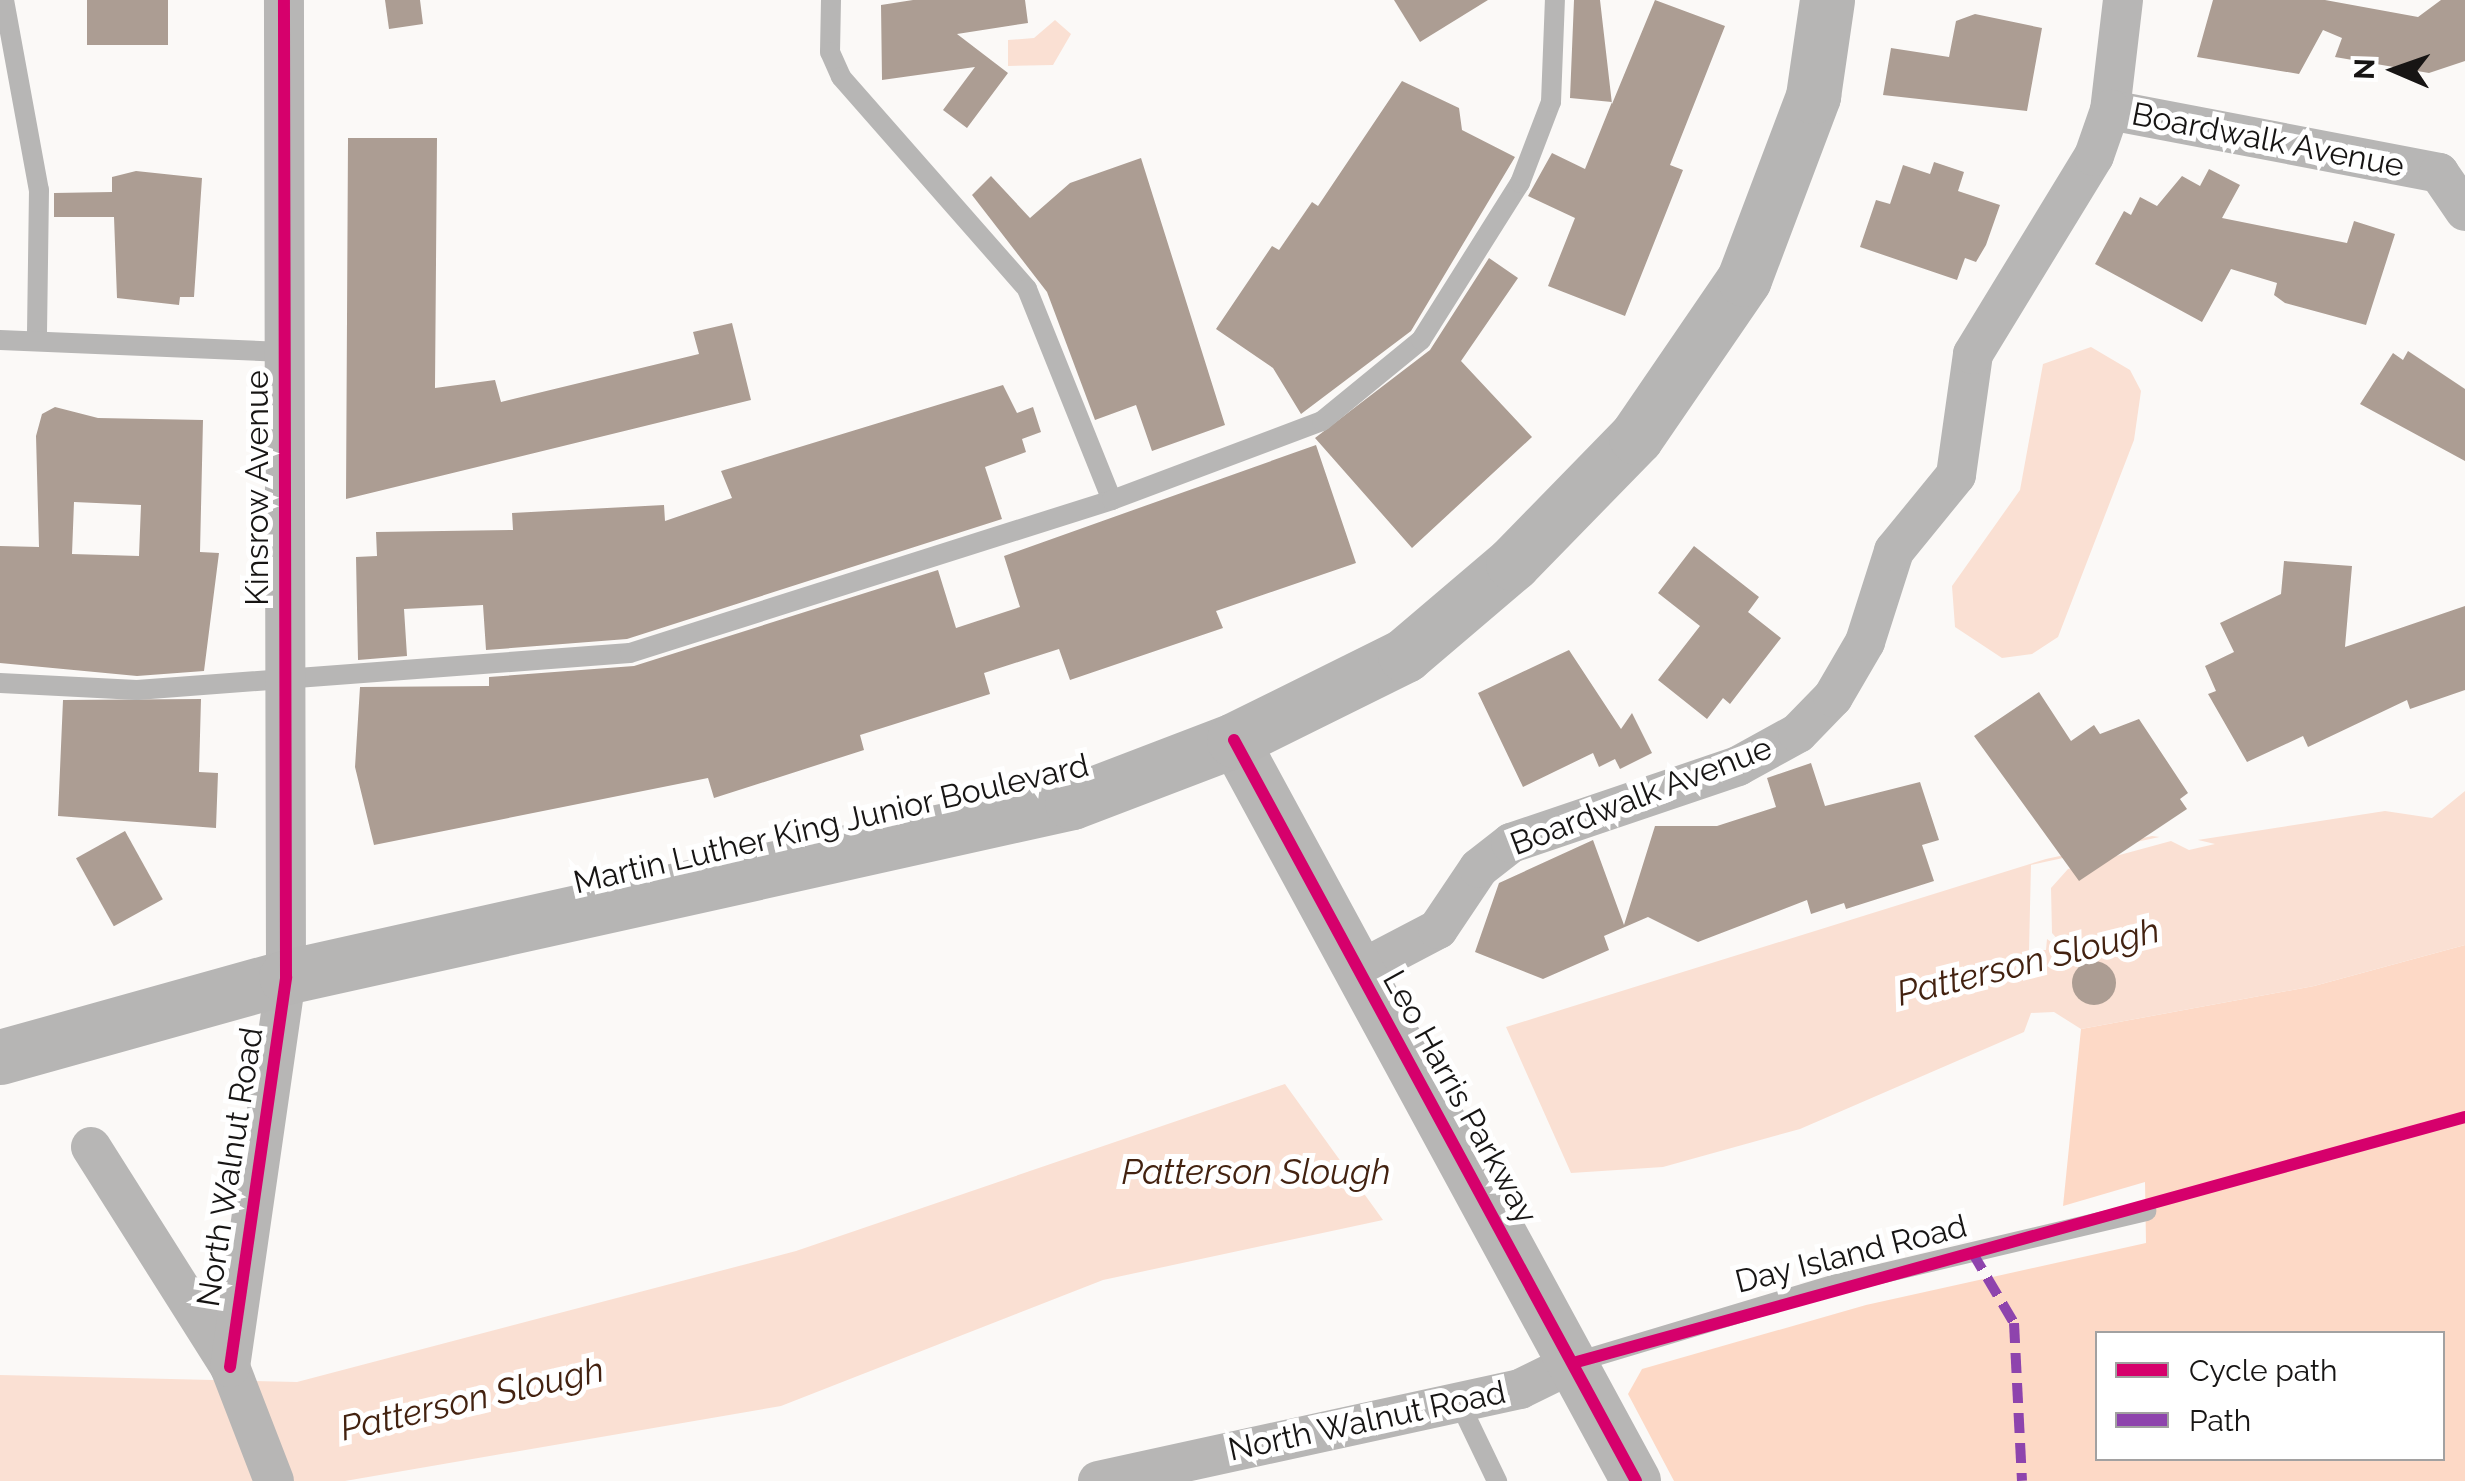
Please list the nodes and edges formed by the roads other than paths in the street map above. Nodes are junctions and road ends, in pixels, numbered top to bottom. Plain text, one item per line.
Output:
1 (4, 0) edge
2 (284, 0) edge
3 (830, 0) edge
4 (1554, 0) edge
5 (1828, 0) edge
6 (2122, 0) edge
7 (3, 26) edge
8 (2110, 110) junction
9 (2452, 166) edge
10 (2465, 211) edge
11 (0, 340) edge
12 (37, 341) junction
13 (284, 352) junction
14 (1112, 500) junction
15 (285, 673) junction
16 (0, 682) edge
17 (1234, 740) junction
18 (1360, 970) junction
19 (286, 976) junction
20 (0, 1057) edge
21 (91, 1147) dead end
22 (2146, 1211) dead end
23 (1573, 1363) junction
24 (230, 1367) junction
25 (1460, 1402) junction
26 (1232, 1464) edge
27 (274, 1481) edge
28 (1098, 1481) edge
29 (1498, 1481) edge
30 (1636, 1481) edge

1 - 7 lane
2 - 13 street, Kinsrow Avenue
3 - 14 lane
4 - 14 lane
5 - 17 main road, Martin Luther King Junior Boulevard
6 - 8 street, Boardwalk Avenue
7 - 12 lane
8 - 9 street, Boardwalk Avenue
8 - 18 street, Boardwalk Avenue
9 - 10 street, Boardwalk Avenue
11 - 12 lane
12 - 13 lane
13 - 15 street, Kinsrow Avenue
14 - 15 lane
15 - 16 lane
15 - 19 street, Kinsrow Avenue
17 - 18 street, Leo Harris Parkway
17 - 19 main road, Martin Luther King Junior Boulevard
18 - 23 street, Leo Harris Parkway
19 - 20 main road, Martin Luther King Junior Boulevard
19 - 24 street, North Walnut Road
21 - 24 street, North Walnut Road
22 - 23 lane, Day Island Road
23 - 25 street, North Walnut Road
23 - 30 street, Leo Harris Parkway
24 - 27 street, North Walnut Road
25 - 26 street, North Walnut Road
25 - 29 lane
26 - 28 street, North Walnut Road

